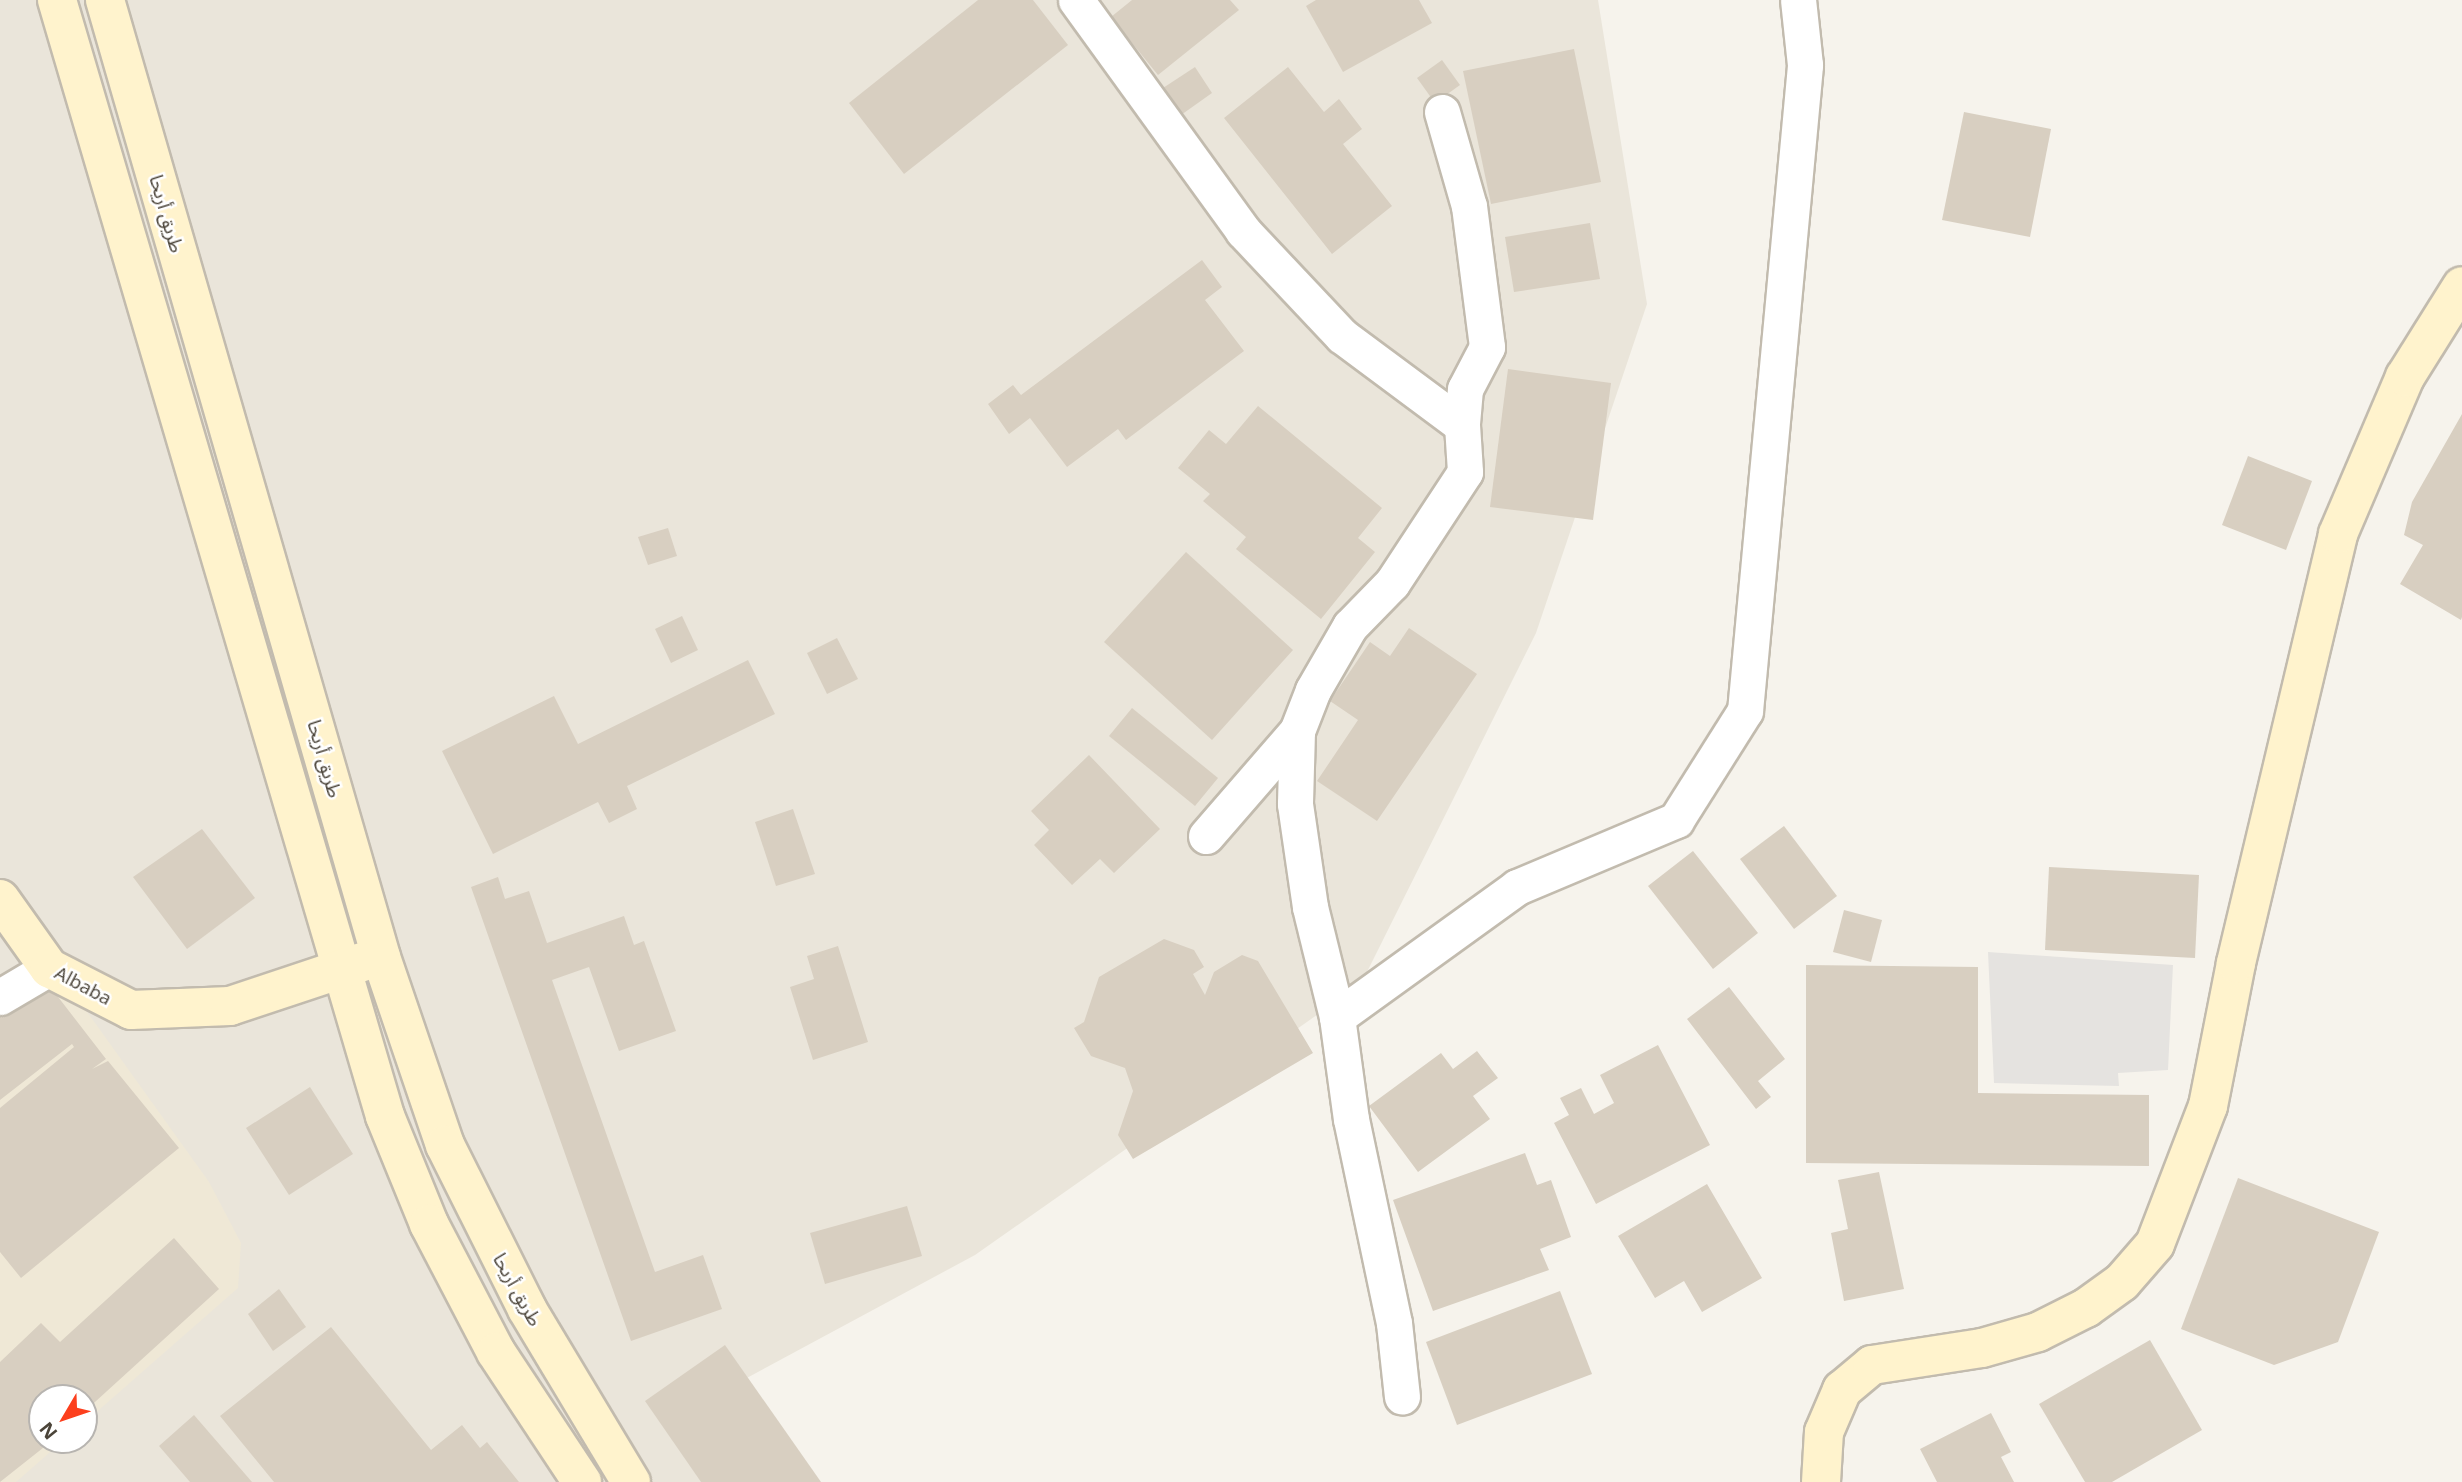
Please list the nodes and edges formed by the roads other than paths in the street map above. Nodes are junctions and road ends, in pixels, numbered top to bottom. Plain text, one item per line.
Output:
1 (57, 0) edge
2 (104, 0) edge
3 (1076, 0) edge
4 (1798, 0) edge
5 (1442, 112) dead end
6 (2462, 286) edge
7 (1462, 425) junction
8 (1297, 731) junction
9 (1206, 836) dead end
10 (0, 899) edge
11 (381, 957) junction
12 (49, 968) junction
13 (338, 968) junction
14 (0, 997) edge
15 (1337, 1017) junction
16 (1402, 1397) dead end
17 (582, 1482) edge
18 (631, 1482) edge
19 (1821, 1482) edge

1 - 13 main road
2 - 11 main road, طريق أريحا
3 - 7 street
4 - 15 street
5 - 7 street
6 - 19 main road
7 - 8 street
8 - 9 street
8 - 15 street
10 - 12 main road, Albaba
11 - 13 main road, Albaba
11 - 18 main road, طريق أريحا
12 - 13 main road, Albaba
12 - 14 street
13 - 17 main road
15 - 16 street

